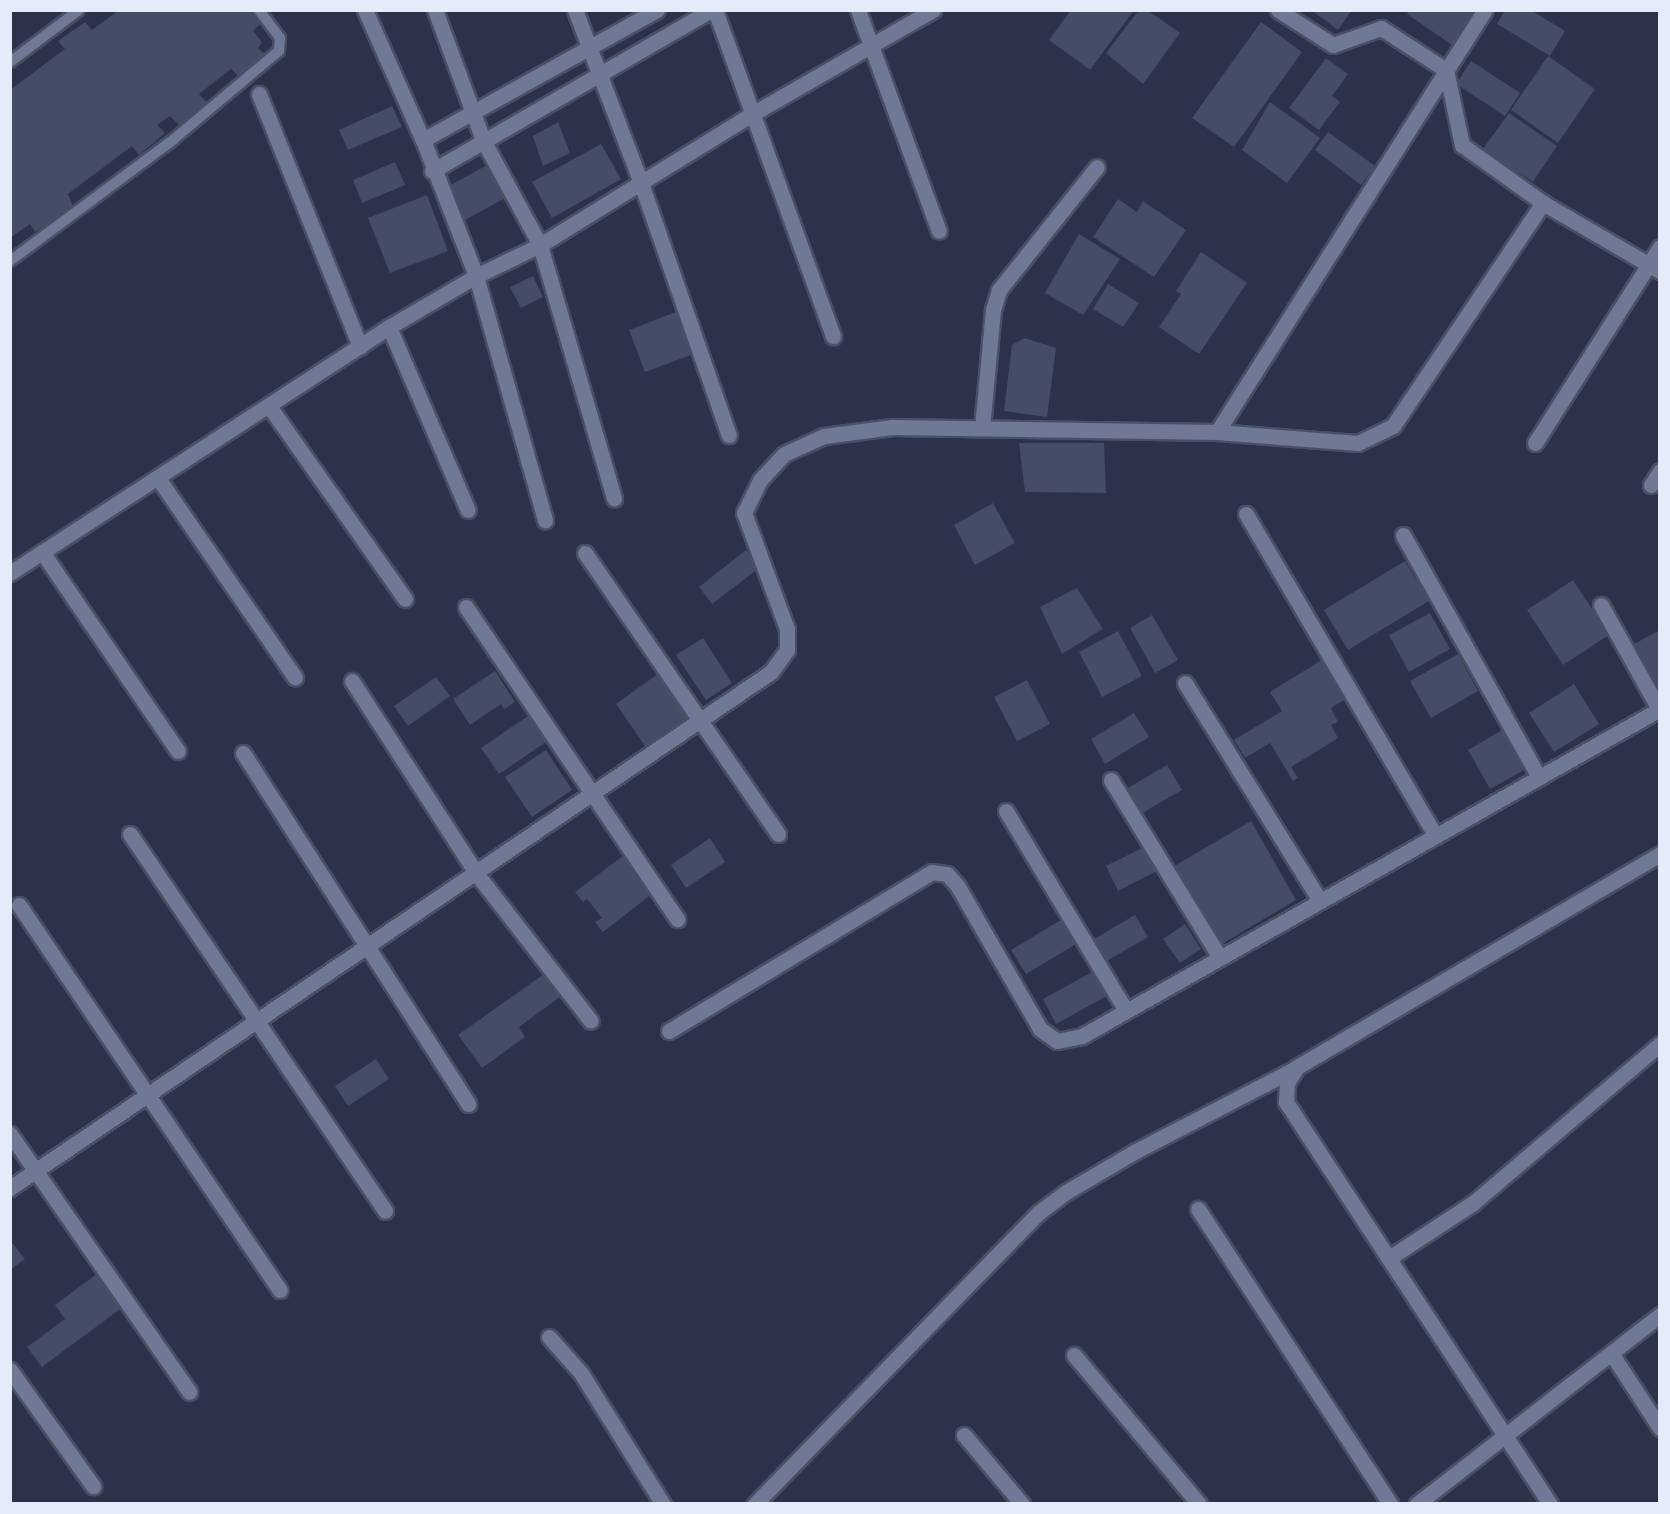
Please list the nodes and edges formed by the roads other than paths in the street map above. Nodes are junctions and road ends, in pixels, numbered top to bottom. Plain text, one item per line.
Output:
1 (79, 10) edge
2 (259, 10) edge
3 (365, 10) edge
4 (435, 10) edge
5 (575, 10) edge
6 (657, 10) edge
7 (713, 10) edge
8 (858, 10) edge
9 (933, 10) edge
10 (1278, 10) edge
11 (1485, 10) edge
12 (871, 46) junction
13 (589, 49) junction
14 (10, 62) edge
15 (1446, 70) junction
16 (598, 75) junction
17 (259, 94) dead end
18 (473, 113) junction
19 (752, 114) junction
20 (423, 140) junction
21 (483, 140) junction
22 (1097, 167) dead end
23 (432, 171) junction
24 (641, 183) junction
25 (1544, 203) junction
26 (939, 231) dead end
27 (540, 245) junction
28 (1659, 247) edge
29 (10, 261) edge
30 (1654, 267) edge
31 (476, 276) junction
32 (389, 327) junction
33 (833, 336) dead end
34 (360, 347) junction
35 (269, 406) junction
36 (982, 428) junction
37 (1217, 432) junction
38 (729, 435) dead end
39 (1535, 443) dead end
40 (1659, 471) edge
41 (158, 478) junction
42 (1651, 485) dead end
43 (614, 498) dead end
44 (468, 510) dead end
45 (1246, 514) dead end
46 (545, 520) dead end
47 (1403, 535) dead end
48 (42, 552) junction
49 (585, 553) dead end
50 (10, 573) edge
51 (405, 599) dead end
52 (1601, 605) dead end
53 (466, 607) dead end
54 (296, 677) dead end
55 (352, 681) dead end
56 (1185, 683) dead end
57 (1659, 709) edge
58 (700, 721) junction
59 (178, 750) dead end
60 (243, 753) dead end
61 (1539, 777) junction
62 (1111, 780) dead end
63 (591, 794) junction
64 (1006, 811) dead end
65 (130, 834) dead end
66 (778, 834) dead end
67 (1436, 836) junction
68 (1659, 854) edge
69 (476, 873) junction
70 (1320, 901) junction
71 (19, 905) dead end
72 (676, 920) dead end
73 (368, 946) junction
74 (1220, 958) junction
75 (1126, 1011) junction
76 (591, 1021) dead end
77 (255, 1022) junction
78 (669, 1031) dead end
79 (1659, 1044) edge
80 (1297, 1067) junction
81 (146, 1097) junction
82 (468, 1104) dead end
83 (10, 1134) edge
84 (35, 1172) junction
85 (10, 1188) edge
86 (1198, 1209) dead end
87 (385, 1211) dead end
88 (1389, 1258) junction
89 (280, 1290) dead end
90 (1659, 1317) edge
91 (549, 1336) dead end
92 (1611, 1353) junction
93 (1074, 1355) dead end
94 (10, 1370) edge
95 (189, 1392) dead end
96 (1659, 1428) edge
97 (964, 1435) dead end
98 (1505, 1435) junction
99 (93, 1486) dead end
100 (663, 1503) edge
101 (755, 1503) edge
102 (1022, 1503) edge
103 (1199, 1503) edge
104 (1390, 1503) edge
105 (1417, 1503) edge
106 (1550, 1503) edge

1 - 14 lane
2 - 29 lane
3 - 20 street
4 - 18 street
5 - 13 street
6 - 13 street
7 - 16 street
7 - 19 street
8 - 12 street
9 - 12 street
10 - 15 street
11 - 15 street
12 - 19 street
12 - 26 street
13 - 16 street
13 - 18 street
15 - 25 street
15 - 37 street
16 - 21 street
16 - 24 street
17 - 34 street
18 - 20 street
18 - 21 street
19 - 24 street
19 - 33 street
20 - 23 street
21 - 23 street
21 - 27 street
22 - 36 street
23 - 31 street
24 - 27 street
24 - 38 street
25 - 30 street
25 - 37 street
27 - 31 street
27 - 43 street
28 - 30 street
30 - 39 street
31 - 32 street
31 - 46 street
32 - 34 street
32 - 44 street
34 - 35 street
35 - 41 street
35 - 51 street
36 - 37 street
36 - 58 street
40 - 42 street
41 - 48 street
41 - 54 street
45 - 67 street
47 - 61 street
48 - 50 street
48 - 59 street
49 - 58 street
52 - 57 street
53 - 63 street
55 - 69 street
56 - 70 street
57 - 61 street
58 - 63 street
58 - 66 street
60 - 73 street
61 - 67 street
62 - 74 street
63 - 69 street
63 - 72 street
64 - 75 street
65 - 77 street
67 - 70 street
68 - 80 street
69 - 73 street
69 - 76 street
70 - 74 street
71 - 81 street
73 - 77 street
73 - 82 street
74 - 75 street
75 - 78 street
77 - 81 street
77 - 87 street
79 - 88 street
80 - 88 street
80 - 101 street
81 - 84 street
81 - 89 street
83 - 84 street
84 - 85 street
84 - 95 street
86 - 104 street
88 - 98 street
90 - 92 street
91 - 100 street
92 - 96 street
92 - 98 street
93 - 103 street
94 - 99 street
97 - 102 street
98 - 105 street
98 - 106 street

